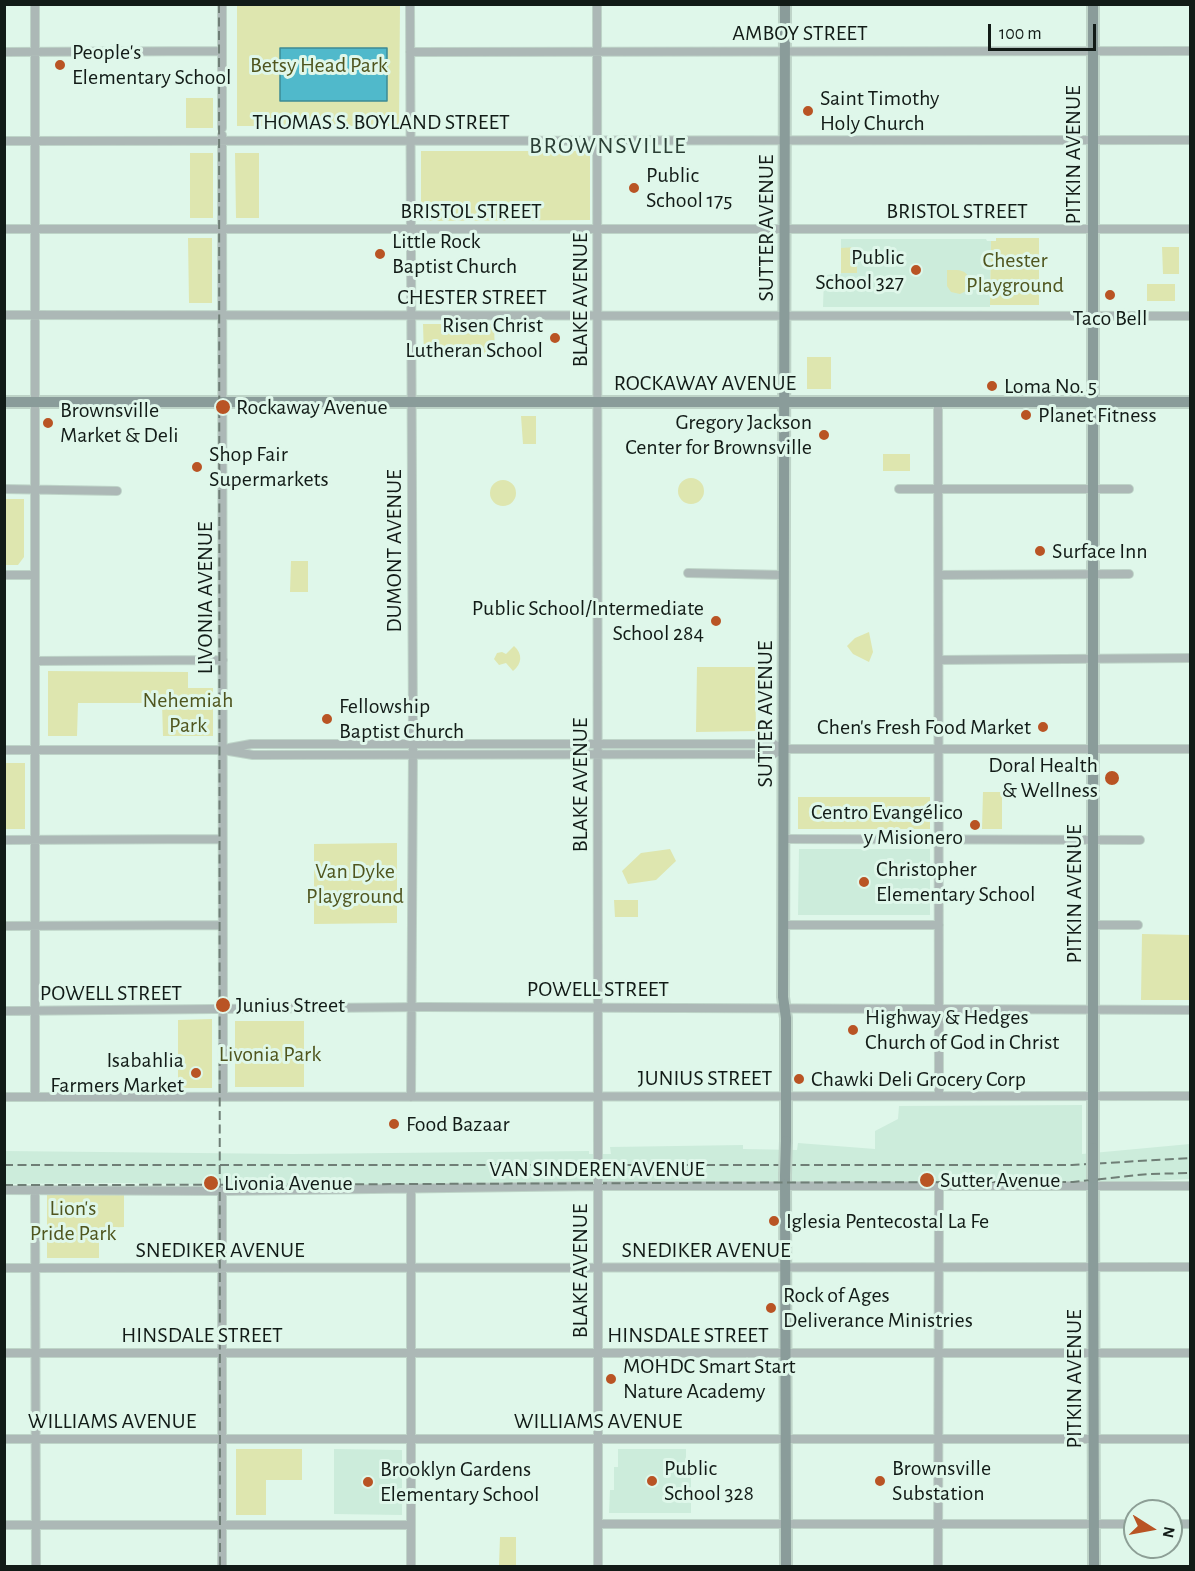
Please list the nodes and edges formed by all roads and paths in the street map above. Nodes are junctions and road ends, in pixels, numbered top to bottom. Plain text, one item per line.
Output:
1 (34, 4) edge
2 (222, 4) edge
3 (410, 4) edge
4 (597, 4) edge
5 (785, 4) edge
6 (1093, 4) edge
7 (222, 51) junction
8 (597, 51) junction
9 (785, 51) junction
10 (1093, 51) junction
11 (1191, 51) edge
12 (4, 52) edge
13 (34, 52) junction
14 (410, 52) junction
15 (222, 134) junction
16 (410, 140) junction
17 (598, 140) junction
18 (785, 140) junction
19 (1093, 140) junction
20 (1191, 140) edge
21 (4, 141) edge
22 (34, 141) junction
23 (1093, 228) junction
24 (1191, 228) edge
25 (4, 229) edge
26 (35, 229) junction
27 (222, 229) junction
28 (410, 229) junction
29 (598, 229) junction
30 (785, 229) junction
31 (222, 314) junction
32 (4, 315) edge
33 (35, 315) junction
34 (410, 315) junction
35 (598, 316) junction
36 (785, 316) junction
37 (1093, 316) junction
38 (1191, 316) edge
39 (4, 402) edge
40 (35, 402) junction
41 (223, 402) junction
42 (411, 402) junction
43 (598, 402) junction
44 (785, 402) junction
45 (938, 402) junction
46 (1093, 402) junction
47 (1191, 402) edge
48 (4, 489) edge
49 (35, 489) junction
50 (899, 489) dead end
51 (939, 489) junction
52 (1093, 489) junction
53 (1129, 489) dead end
54 (117, 490) dead end
55 (688, 573) dead end
56 (1093, 574) junction
57 (1129, 574) dead end
58 (4, 575) edge
59 (35, 575) junction
60 (784, 575) junction
61 (939, 575) junction
62 (1191, 658) edge
63 (1094, 659) junction
64 (35, 660) junction
65 (223, 660) junction
66 (939, 660) junction
67 (599, 743) junction
68 (413, 744) junction
69 (784, 749) junction
70 (1191, 749) edge
71 (4, 750) edge
72 (35, 750) junction
73 (222, 750) junction
74 (939, 750) junction
75 (1094, 750) junction
76 (413, 754) junction
77 (599, 754) junction
78 (222, 839) junction
79 (784, 839) junction
80 (1094, 839) junction
81 (4, 840) edge
82 (35, 840) junction
83 (939, 840) junction
84 (1140, 840) dead end
85 (784, 925) junction
86 (939, 925) junction
87 (1094, 925) junction
88 (1138, 925) dead end
89 (4, 926) edge
90 (35, 926) junction
91 (222, 926) junction
92 (411, 1007) junction
93 (598, 1007) junction
94 (785, 1008) junction
95 (939, 1009) junction
96 (222, 1010) junction
97 (1094, 1010) junction
98 (1191, 1010) edge
99 (4, 1011) edge
100 (35, 1011) junction
101 (4, 1096) edge
102 (35, 1096) junction
103 (223, 1096) junction
104 (598, 1096) junction
105 (786, 1096) junction
106 (939, 1096) junction
107 (1094, 1096) junction
108 (1191, 1096) edge
109 (411, 1097) junction
110 (785, 1181) junction
111 (1093, 1183) junction
112 (598, 1185) junction
113 (939, 1186) junction
114 (1191, 1186) edge
115 (411, 1188) junction
116 (4, 1190) edge
117 (34, 1190) junction
118 (222, 1191) junction
119 (939, 1267) junction
120 (1094, 1267) junction
121 (1191, 1267) edge
122 (4, 1268) edge
123 (35, 1268) junction
124 (222, 1268) junction
125 (411, 1268) junction
126 (598, 1268) junction
127 (786, 1268) junction
128 (4, 1353) edge
129 (35, 1353) junction
130 (222, 1353) junction
131 (411, 1353) junction
132 (598, 1353) junction
133 (786, 1353) junction
134 (939, 1353) junction
135 (1094, 1353) junction
136 (1191, 1353) edge
137 (598, 1438) junction
138 (4, 1439) edge
139 (36, 1439) junction
140 (222, 1439) junction
141 (411, 1439) junction
142 (786, 1439) junction
143 (938, 1439) junction
144 (1094, 1439) junction
145 (1191, 1439) edge
146 (36, 1524) junction
147 (598, 1524) junction
148 (786, 1524) junction
149 (938, 1524) junction
150 (1094, 1524) junction
151 (1123, 1524) edge
152 (4, 1525) edge
153 (222, 1525) junction
154 (410, 1525) junction
155 (36, 1566) edge
156 (222, 1566) edge
157 (411, 1566) edge
158 (598, 1566) edge
159 (786, 1566) edge
160 (938, 1566) edge
161 (1094, 1566) edge

1 - 13 street
2 - 7 street, LIVONIA AVENUE
3 - 14 street, DUMONT AVENUE
4 - 8 street, BLAKE AVENUE
5 - 9 street, SUTTER AVENUE
6 - 10 street, PITKIN AVENUE
7 - 13 street
7 - 15 street, LIVONIA AVENUE
8 - 9 street, AMBOY STREET
8 - 14 street, AMBOY STREET
8 - 17 street, BLAKE AVENUE
9 - 10 street, AMBOY STREET
9 - 18 street, SUTTER AVENUE
10 - 11 street, AMBOY STREET
10 - 19 street, PITKIN AVENUE
12 - 13 street
13 - 22 street
14 - 16 street, DUMONT AVENUE
15 - 16 street, THOMAS S. BOYLAND STREET
15 - 22 street, THOMAS S. BOYLAND STREET
15 - 27 street, LIVONIA AVENUE
16 - 17 street, THOMAS S. BOYLAND STREET
16 - 28 street, DUMONT AVENUE
17 - 18 street, THOMAS S. BOYLAND STREET
17 - 29 street, BLAKE AVENUE
18 - 19 street, THOMAS S. BOYLAND STREET
18 - 30 street, SUTTER AVENUE
19 - 20 street, THOMAS S. BOYLAND STREET
19 - 23 street, PITKIN AVENUE
21 - 22 street, THOMAS S. BOYLAND STREET
22 - 26 street
23 - 24 street, BRISTOL STREET
23 - 30 street, BRISTOL STREET
23 - 37 street, PITKIN AVENUE
25 - 26 street, BRISTOL STREET
26 - 27 street, BRISTOL STREET
26 - 33 street
27 - 28 street, BRISTOL STREET
27 - 31 street, LIVONIA AVENUE
28 - 29 street, BRISTOL STREET
28 - 34 street, DUMONT AVENUE
29 - 30 street, BRISTOL STREET
29 - 35 street, BLAKE AVENUE
30 - 36 street, SUTTER AVENUE
31 - 33 street, CHESTER STREET
31 - 34 street, CHESTER STREET
31 - 41 street, LIVONIA AVENUE
32 - 33 street, CHESTER STREET
33 - 40 street
34 - 35 street, CHESTER STREET
34 - 42 street, DUMONT AVENUE
35 - 36 street, CHESTER STREET
35 - 43 street, BLAKE AVENUE
36 - 37 street, CHESTER STREET
36 - 44 street, SUTTER AVENUE
37 - 38 street, CHESTER STREET
37 - 46 street, PITKIN AVENUE
39 - 40 street, ROCKAWAY AVENUE
40 - 41 street, ROCKAWAY AVENUE
40 - 49 street
41 - 42 street, ROCKAWAY AVENUE
41 - 65 street, LIVONIA AVENUE
42 - 43 street, ROCKAWAY AVENUE
42 - 68 street, DUMONT AVENUE
43 - 44 street, ROCKAWAY AVENUE
43 - 67 street, BLAKE AVENUE
44 - 45 street, ROCKAWAY AVENUE
44 - 60 street, SUTTER AVENUE
45 - 46 street, ROCKAWAY AVENUE
45 - 51 street
46 - 47 street, ROCKAWAY AVENUE
46 - 52 street, PITKIN AVENUE
48 - 49 street
49 - 54 street
49 - 59 street
50 - 51 street
51 - 52 street
51 - 61 street
52 - 53 street
52 - 56 street, PITKIN AVENUE
55 - 60 street
56 - 57 street
56 - 61 street
56 - 63 street, PITKIN AVENUE
58 - 59 street
59 - 64 street
60 - 69 street, SUTTER AVENUE
61 - 66 street
62 - 63 street
63 - 66 street
63 - 75 street, PITKIN AVENUE
64 - 65 street
64 - 72 street
65 - 73 street, LIVONIA AVENUE
66 - 74 street
67 - 68 street
67 - 69 street
67 - 77 street, BLAKE AVENUE
68 - 73 street
68 - 76 street, DUMONT AVENUE
69 - 74 street
69 - 77 street
69 - 79 street, SUTTER AVENUE
70 - 75 street
71 - 72 street
72 - 73 street
72 - 82 street
73 - 76 street
73 - 78 street, LIVONIA AVENUE
74 - 75 street
74 - 83 street
75 - 80 street, PITKIN AVENUE
76 - 77 street
76 - 92 street, DUMONT AVENUE
77 - 93 street, BLAKE AVENUE
78 - 82 street
78 - 91 street, LIVONIA AVENUE
79 - 83 street
79 - 85 street, SUTTER AVENUE
80 - 83 street
80 - 84 street
80 - 87 street, PITKIN AVENUE
81 - 82 street
82 - 90 street
83 - 86 street
85 - 86 street
85 - 94 street, SUTTER AVENUE
86 - 95 street
87 - 88 street
87 - 97 street, PITKIN AVENUE
89 - 90 street
90 - 91 street
90 - 100 street
91 - 96 street, LIVONIA AVENUE
92 - 93 street, POWELL STREET
92 - 96 street, POWELL STREET
92 - 109 street, DUMONT AVENUE
93 - 94 street, POWELL STREET
93 - 104 street, BLAKE AVENUE
94 - 95 street, POWELL STREET
94 - 105 street, SUTTER AVENUE
95 - 97 street, POWELL STREET
95 - 106 street
96 - 100 street, POWELL STREET
96 - 103 street, LIVONIA AVENUE
97 - 98 street, POWELL STREET
97 - 107 street, PITKIN AVENUE
99 - 100 street, POWELL STREET
100 - 102 street
101 - 102 street, JUNIUS STREET
102 - 103 street, JUNIUS STREET
103 - 109 street, JUNIUS STREET
104 - 105 street, JUNIUS STREET
104 - 109 street, JUNIUS STREET
104 - 112 street, BLAKE AVENUE, bridge
105 - 106 street, JUNIUS STREET
105 - 110 street, SUTTER AVENUE, bridge
106 - 107 street, JUNIUS STREET
107 - 108 street, JUNIUS STREET
107 - 111 street, PITKIN AVENUE, bridge
110 - 112 street, VAN SINDEREN AVENUE
110 - 113 street, VAN SINDEREN AVENUE
110 - 127 street, SUTTER AVENUE
111 - 113 street, VAN SINDEREN AVENUE
111 - 114 street, VAN SINDEREN AVENUE
111 - 120 street, PITKIN AVENUE
112 - 115 street, VAN SINDEREN AVENUE
112 - 126 street, BLAKE AVENUE
113 - 119 street
115 - 118 street, VAN SINDEREN AVENUE
115 - 125 street
116 - 117 street, VAN SINDEREN AVENUE
117 - 118 street, VAN SINDEREN AVENUE
117 - 123 street
118 - 124 street
119 - 120 street, SNEDIKER AVENUE
119 - 127 street, SNEDIKER AVENUE
119 - 134 street
120 - 121 street, SNEDIKER AVENUE
120 - 135 street, PITKIN AVENUE
122 - 123 street, SNEDIKER AVENUE
123 - 124 street, SNEDIKER AVENUE
123 - 129 street
124 - 125 street, SNEDIKER AVENUE
124 - 130 street
125 - 126 street, SNEDIKER AVENUE
125 - 131 street
126 - 127 street, SNEDIKER AVENUE
126 - 132 street, BLAKE AVENUE
127 - 133 street, SUTTER AVENUE
128 - 129 street, HINSDALE STREET
129 - 130 street, HINSDALE STREET
129 - 139 street
130 - 131 street, HINSDALE STREET
130 - 140 street
131 - 132 street, HINSDALE STREET
131 - 141 street
132 - 133 street, HINSDALE STREET
132 - 137 street, BLAKE AVENUE
133 - 134 street, HINSDALE STREET
133 - 142 street, SUTTER AVENUE
134 - 135 street, HINSDALE STREET
134 - 143 street
135 - 136 street, HINSDALE STREET
135 - 144 street, PITKIN AVENUE
137 - 141 street, WILLIAMS AVENUE
137 - 142 street, WILLIAMS AVENUE
137 - 147 street, BLAKE AVENUE
138 - 139 street, WILLIAMS AVENUE
139 - 140 street, WILLIAMS AVENUE
139 - 146 street
140 - 141 street, WILLIAMS AVENUE
140 - 153 street
141 - 154 street
142 - 143 street, WILLIAMS AVENUE
142 - 148 street, SUTTER AVENUE
143 - 144 street, WILLIAMS AVENUE
143 - 149 street
144 - 145 street, WILLIAMS AVENUE
144 - 150 street, PITKIN AVENUE
146 - 152 street
146 - 153 street
146 - 155 street
147 - 148 street
147 - 158 street, BLAKE AVENUE
148 - 149 street
148 - 159 street, SUTTER AVENUE
149 - 150 street
149 - 160 street
150 - 151 street
150 - 161 street, PITKIN AVENUE
153 - 154 street
153 - 156 street
154 - 157 street

